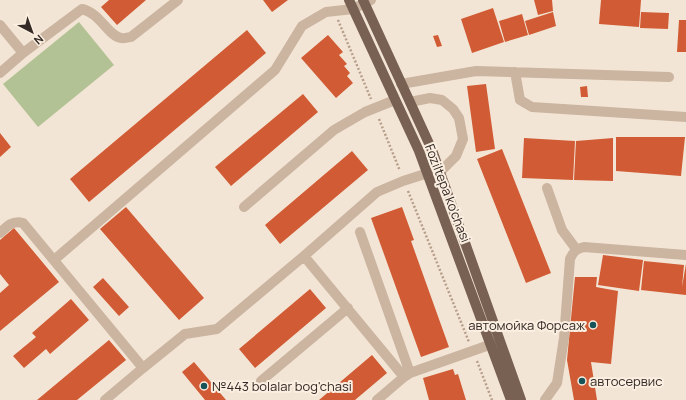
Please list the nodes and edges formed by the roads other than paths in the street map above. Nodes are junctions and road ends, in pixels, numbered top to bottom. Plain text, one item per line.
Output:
1 (178, 0) edge
2 (366, 1) edge
3 (351, 5) edge
4 (0, 25) edge
5 (23, 53) junction
6 (516, 72) junction
7 (0, 73) edge
8 (669, 78) dead end
9 (401, 84) junction
10 (395, 100) junction
11 (410, 102) junction
12 (686, 117) edge
13 (440, 172) junction
14 (428, 174) junction
15 (548, 188) dead end
16 (244, 207) dead end
17 (0, 232) edge
18 (360, 232) dead end
19 (576, 249) junction
20 (686, 255) edge
21 (304, 256) junction
22 (54, 260) junction
23 (348, 308) junction
24 (492, 344) junction
25 (143, 368) junction
26 (407, 375) junction
27 (261, 381) dead end
28 (105, 400) edge
29 (377, 400) edge
30 (511, 400) edge
31 (522, 400) edge
32 (545, 400) edge

1 - 5 street
2 - 3 street
2 - 9 main road, Foziltepa ko'chasi
3 - 10 main road, Foziltepa ko'chasi
3 - 22 street
4 - 5 street
5 - 7 street
6 - 8 street
6 - 9 street
6 - 12 street
9 - 11 main road, Foziltepa ko'chasi
10 - 14 main road, Foziltepa ko'chasi
10 - 16 street
11 - 13 main road, Foziltepa ko'chasi
11 - 13 street
13 - 31 main road, Foziltepa ko'chasi
14 - 21 street
14 - 24 main road, Foziltepa ko'chasi
15 - 19 street
17 - 22 street
18 - 26 street
19 - 20 street
19 - 32 street
21 - 23 street
21 - 25 street
22 - 25 street
23 - 26 street
23 - 27 street
24 - 26 street
24 - 30 main road, Foziltepa ko'chasi
25 - 28 street
26 - 29 street

